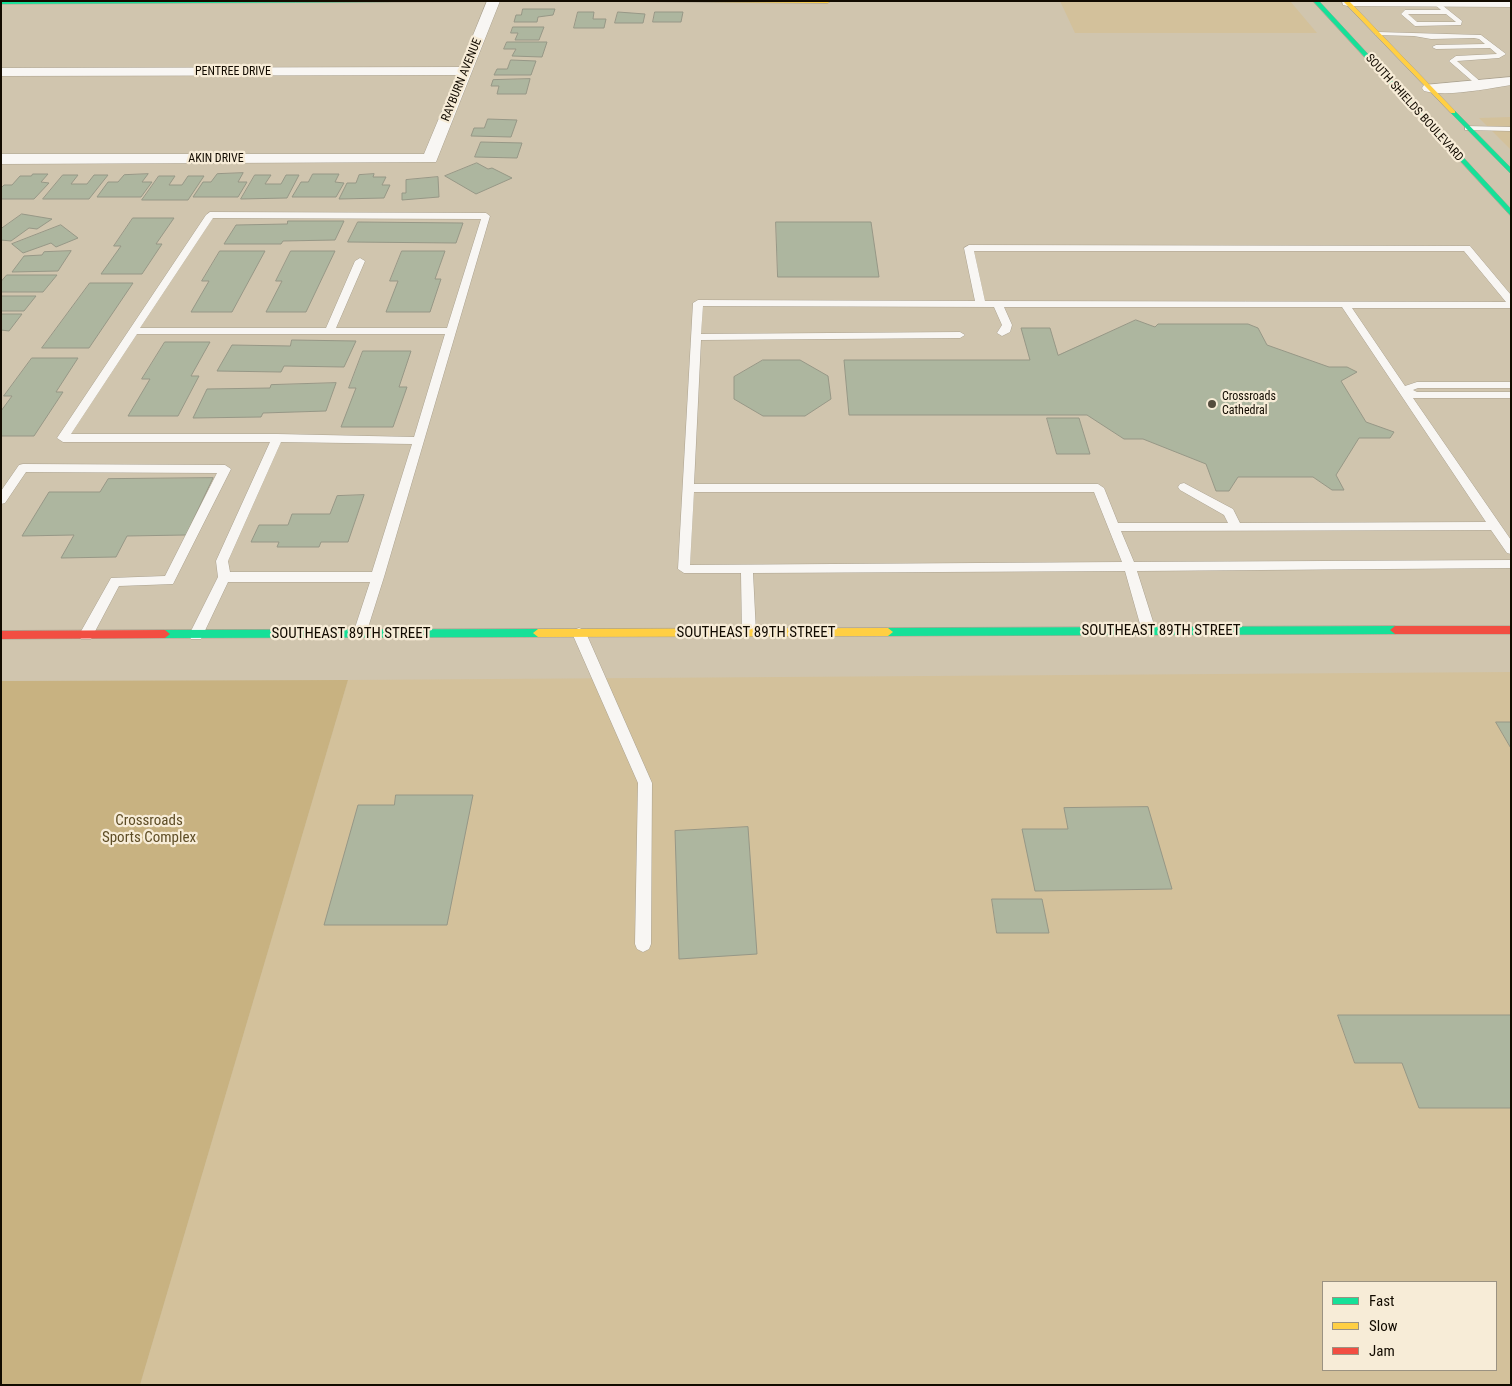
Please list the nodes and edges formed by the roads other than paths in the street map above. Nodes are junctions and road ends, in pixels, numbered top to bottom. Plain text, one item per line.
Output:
1 (660, 1) edge
2 (828, 1) edge
3 (1316, 1) edge
4 (1, 2) edge
5 (328, 2) edge
6 (494, 2) edge
7 (1347, 2) edge
8 (1436, 3) junction
9 (1511, 3) edge
10 (1447, 12) junction
11 (1338, 25) junction
12 (1369, 25) junction
13 (1378, 34) junction
14 (1492, 46) junction
15 (1436, 47) dead end
16 (466, 71) junction
17 (1, 72) edge
18 (1511, 81) edge
19 (1479, 85) junction
20 (1429, 88) junction
21 (1468, 128) junction
22 (1511, 129) edge
23 (430, 158) joint
24 (1, 159) edge
25 (1498, 159) junction
26 (1511, 159) edge
27 (1511, 172) edge
28 (1511, 214) edge
29 (360, 260) dead end
30 (1511, 303) edge
31 (981, 304) junction
32 (998, 304) junction
33 (1345, 305) junction
34 (134, 331) junction
35 (330, 331) junction
36 (452, 331) junction
37 (1002, 332) dead end
38 (960, 335) dead end
39 (697, 337) junction
40 (1511, 385) edge
41 (1403, 390) junction
42 (1511, 395) edge
43 (277, 438) junction
44 (419, 441) junction
45 (1184, 487) dead end
46 (688, 488) junction
47 (1, 500) edge
48 (1495, 526) junction
49 (1114, 527) junction
50 (1236, 527) junction
51 (1511, 550) edge
52 (1511, 564) edge
53 (1130, 567) junction
54 (747, 569) junction
55 (224, 577) junction
56 (378, 577) junction
57 (1511, 630) edge
58 (1149, 631) junction
59 (749, 633) junction
60 (360, 634) junction
61 (579, 634) junction
62 (1, 635) edge
63 (86, 635) junction
64 (196, 635) junction
65 (642, 944) dead end

1 - 2 main road
1 - 6 main road
3 - 11 main road, SOUTH SHIELDS BOULEVARD
4 - 5 main road
5 - 6 main road
6 - 16 street, RAYBURN AVENUE
7 - 8 street
7 - 12 main road, SOUTH SHIELDS BOULEVARD
8 - 9 street
8 - 10 lane
10 - 10 lane
11 - 12 main road
11 - 28 main road, SOUTH SHIELDS BOULEVARD
12 - 13 main road, SOUTH SHIELDS BOULEVARD
13 - 14 lane
13 - 20 main road, SOUTH SHIELDS BOULEVARD
14 - 15 lane
14 - 19 lane
16 - 17 street, PENTREE DRIVE
16 - 23 street, RAYBURN AVENUE
18 - 19 street
19 - 20 street
20 - 21 main road, SOUTH SHIELDS BOULEVARD
21 - 22 lane
21 - 25 main road, SOUTH SHIELDS BOULEVARD
23 - 24 street, AKIN DRIVE
25 - 26 lane
25 - 27 main road, SOUTH SHIELDS BOULEVARD
29 - 35 lane
30 - 31 lane
30 - 33 lane
31 - 32 lane
31 - 39 lane
32 - 33 lane
32 - 37 lane
33 - 41 lane
34 - 35 lane
34 - 36 lane
34 - 43 lane
35 - 36 lane
36 - 44 lane
38 - 39 lane
39 - 46 lane
40 - 41 lane
41 - 42 lane
41 - 48 lane
43 - 44 lane
43 - 55 lane
44 - 56 lane
45 - 50 lane
46 - 49 lane
46 - 54 lane
47 - 63 lane
48 - 50 lane
48 - 51 lane
49 - 50 lane
49 - 53 lane
52 - 53 lane
53 - 54 lane
53 - 58 lane
54 - 59 lane
55 - 56 lane
55 - 64 lane
56 - 60 lane
57 - 58 main road, SOUTHEAST 89TH STREET
58 - 59 main road, SOUTHEAST 89TH STREET
59 - 61 main road, SOUTHEAST 89TH STREET
60 - 61 main road, SOUTHEAST 89TH STREET
60 - 64 main road, SOUTHEAST 89TH STREET
61 - 65 lane
62 - 63 main road, SOUTHEAST 89TH STREET
63 - 64 main road, SOUTHEAST 89TH STREET

